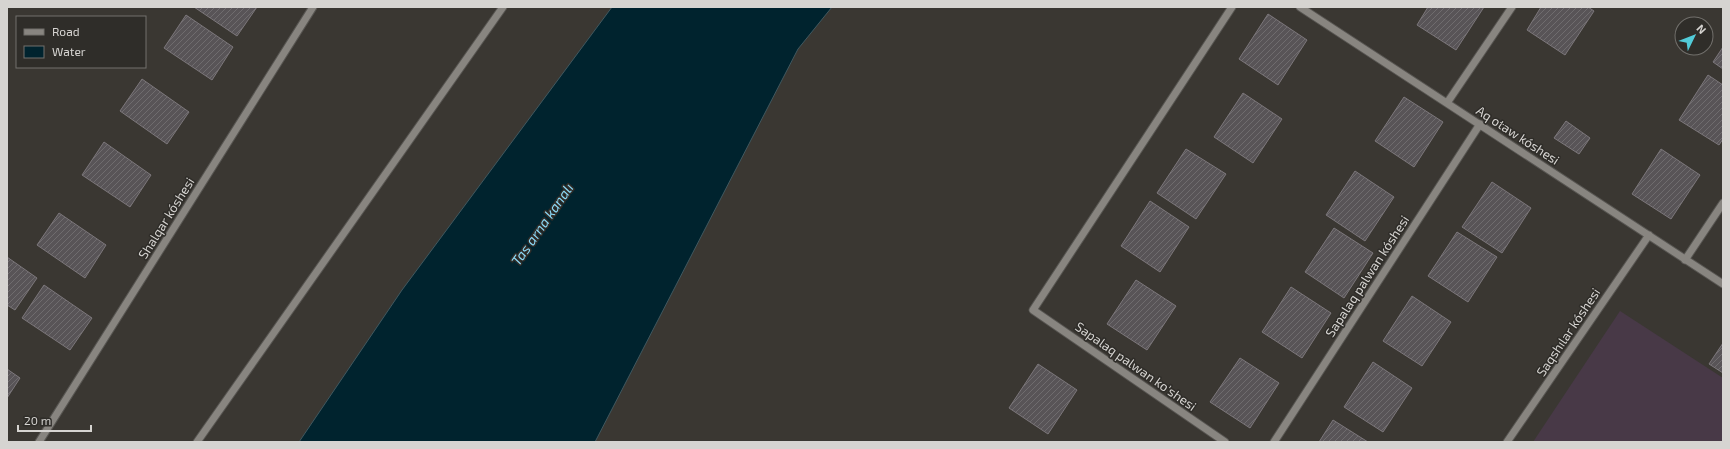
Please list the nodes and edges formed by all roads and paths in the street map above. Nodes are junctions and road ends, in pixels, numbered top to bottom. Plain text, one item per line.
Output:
1 (314, 7) edge
2 (503, 7) edge
3 (1232, 7) edge
4 (1300, 7) edge
5 (1512, 7) edge
6 (1448, 103) junction
7 (1480, 124) junction
8 (1723, 203) edge
9 (1649, 235) junction
10 (1685, 260) junction
11 (1723, 284) edge
12 (39, 442) edge
13 (197, 442) edge
14 (1225, 442) edge
15 (1274, 442) edge
16 (1507, 442) edge

1 - 12 street, Shalqar kóshesi
2 - 13 street
3 - 14 street, Sapalaq palwan ko'shesi
4 - 6 street, Aq otaw kóshesi
5 - 6 street
6 - 7 street, Aq otaw kóshesi
7 - 9 street, Aq otaw kóshesi
7 - 15 street, Sapalaq palwan kóshesi
8 - 10 street
9 - 10 street, Aq otaw kóshesi
9 - 16 street, Saqshılar kóshesi
10 - 11 street, Aq otaw kóshesi

